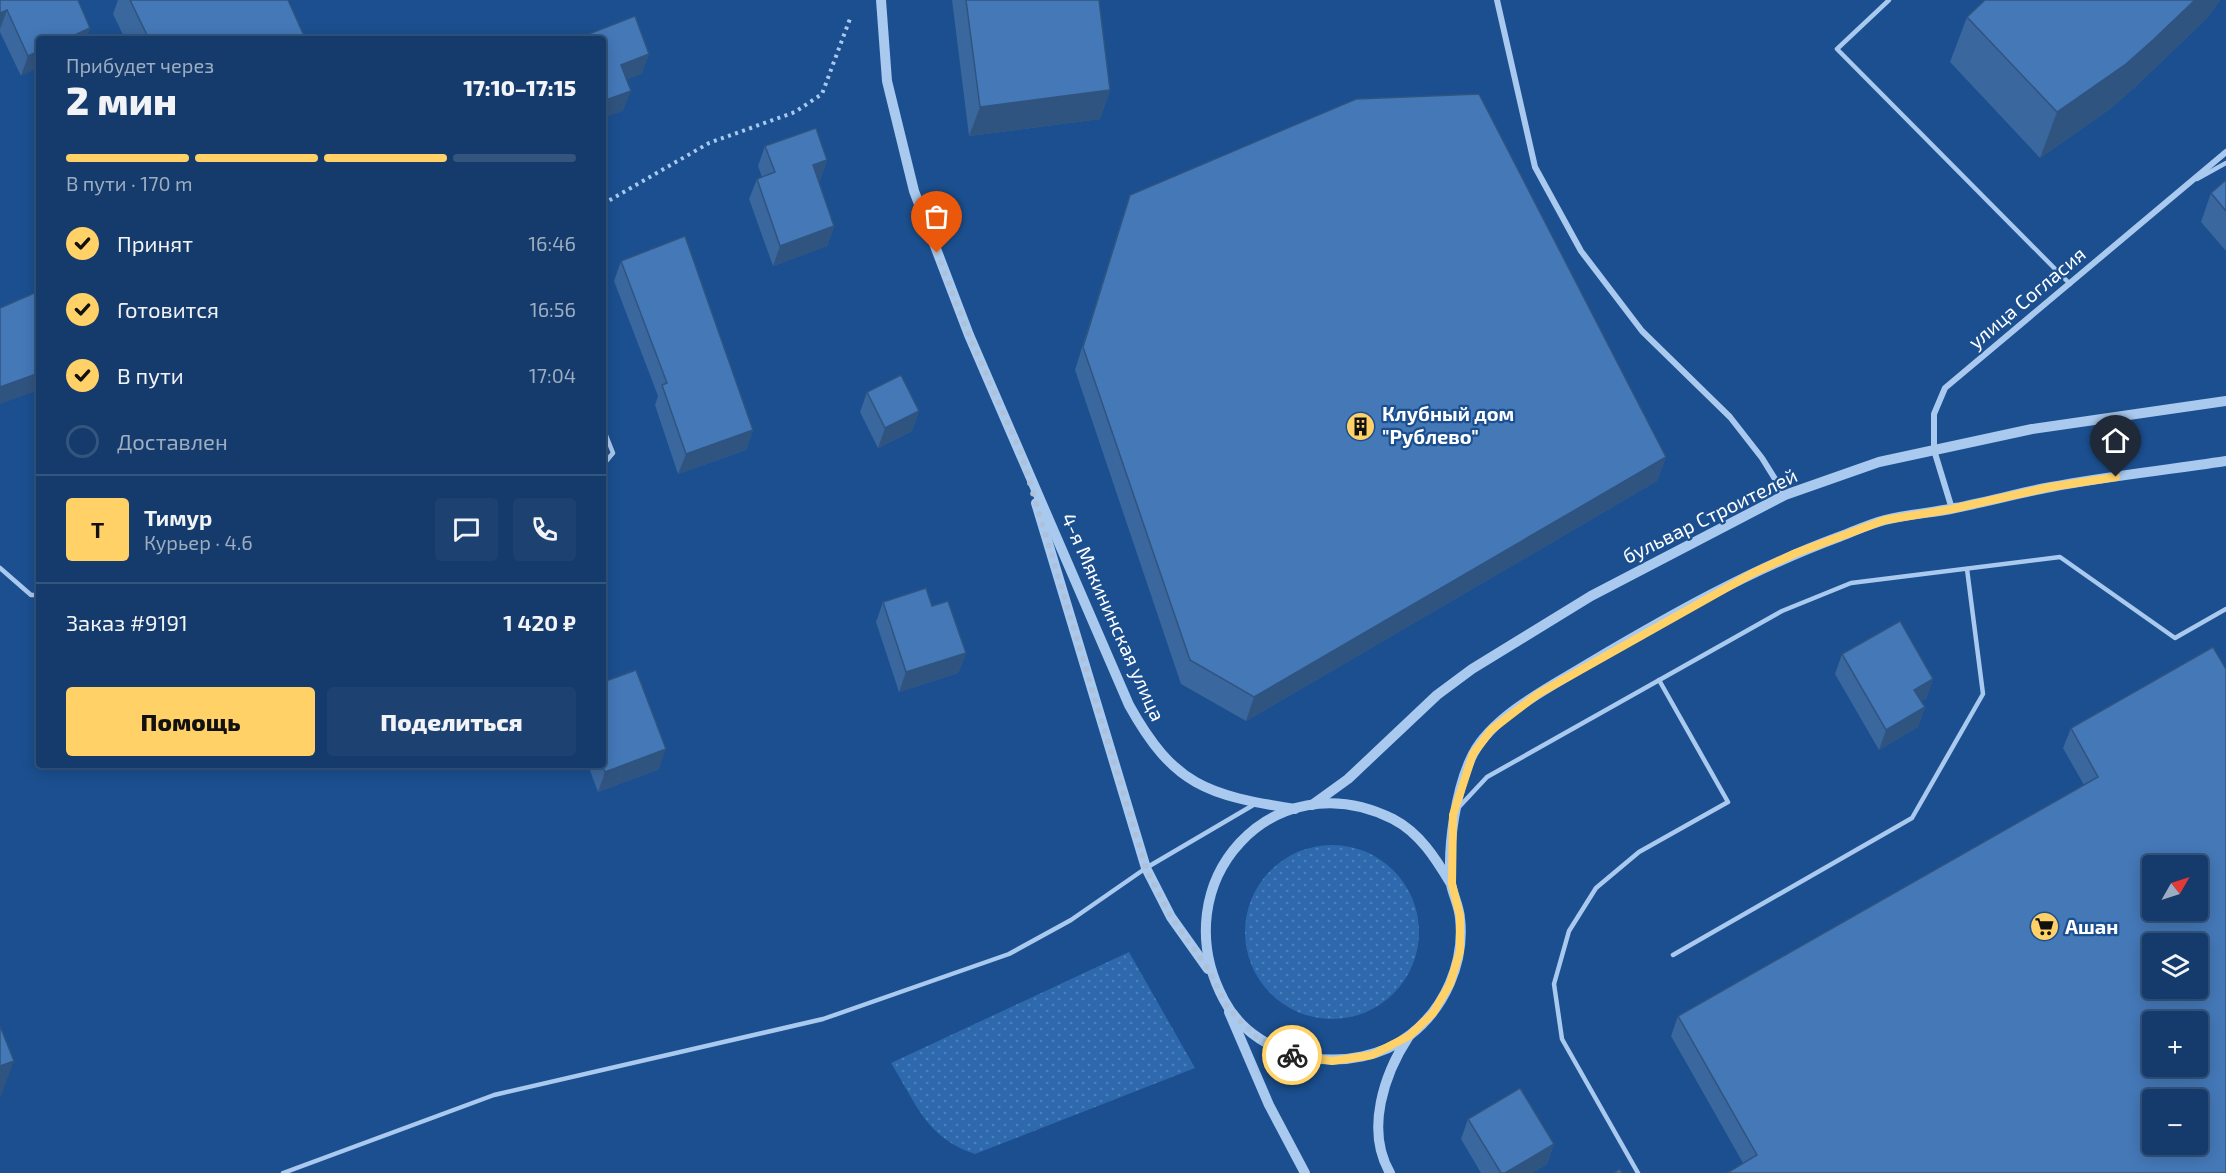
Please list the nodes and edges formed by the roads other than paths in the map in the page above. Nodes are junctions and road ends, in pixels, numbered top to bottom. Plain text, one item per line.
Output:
1 (881, 0) edge
2 (1497, 0) edge
3 (1889, 0) edge
4 (2226, 152) edge
5 (2226, 163) edge
6 (2191, 182) junction
7 (2070, 284) junction
8 (2226, 401) edge
9 (606, 436) edge
10 (1934, 450) junction
11 (1021, 453) junction
12 (606, 461) edge
13 (2226, 461) edge
14 (1785, 495) junction
15 (1952, 509) junction
16 (0, 568) edge
17 (1966, 569) junction
18 (36, 595) edge
19 (2226, 609) edge
20 (1659, 680) junction
21 (1257, 803) junction
22 (1311, 805) junction
23 (1295, 809) junction
24 (1453, 815) junction
25 (1146, 868) junction
26 (1452, 884) junction
27 (1673, 955) dead end
28 (1209, 970) junction
29 (1227, 1007) junction
30 (1409, 1036) junction
31 (283, 1173) edge
32 (1305, 1173) edge
33 (1390, 1173) edge
34 (1638, 1173) edge

1 - 11 street, 4-я Мякининская улица
2 - 14 street
3 - 7 lane
4 - 6 street, улица Согласия
5 - 6 lane
6 - 7 street, улица Согласия
7 - 10 street, улица Согласия
8 - 10 street, бульвар Строителей
9 - 12 lane
10 - 14 street, бульвар Строителей
10 - 15 street, улица Согласия
11 - 21 street, 4-я Мякининская улица
11 - 25 street, 4-я Мякининская улица
13 - 15 street, бульвар Строителей
14 - 22 street, бульвар Строителей
15 - 24 street, бульвар Строителей
16 - 18 lane
17 - 19 lane
17 - 20 lane
17 - 27 lane
20 - 24 lane
20 - 34 lane
21 - 23 street, 4-я Мякининская улица
21 - 25 lane
22 - 23 street, бульвар Строителей
22 - 26 street, бульвар Строителей
23 - 28 street, бульвар Строителей
24 - 26 street, бульвар Строителей
25 - 28 street, 4-я Мякининская улица
25 - 31 lane
26 - 30 street, бульвар Строителей
28 - 29 street, бульвар Строителей
29 - 30 street, бульвар Строителей
29 - 32 street
30 - 33 street

